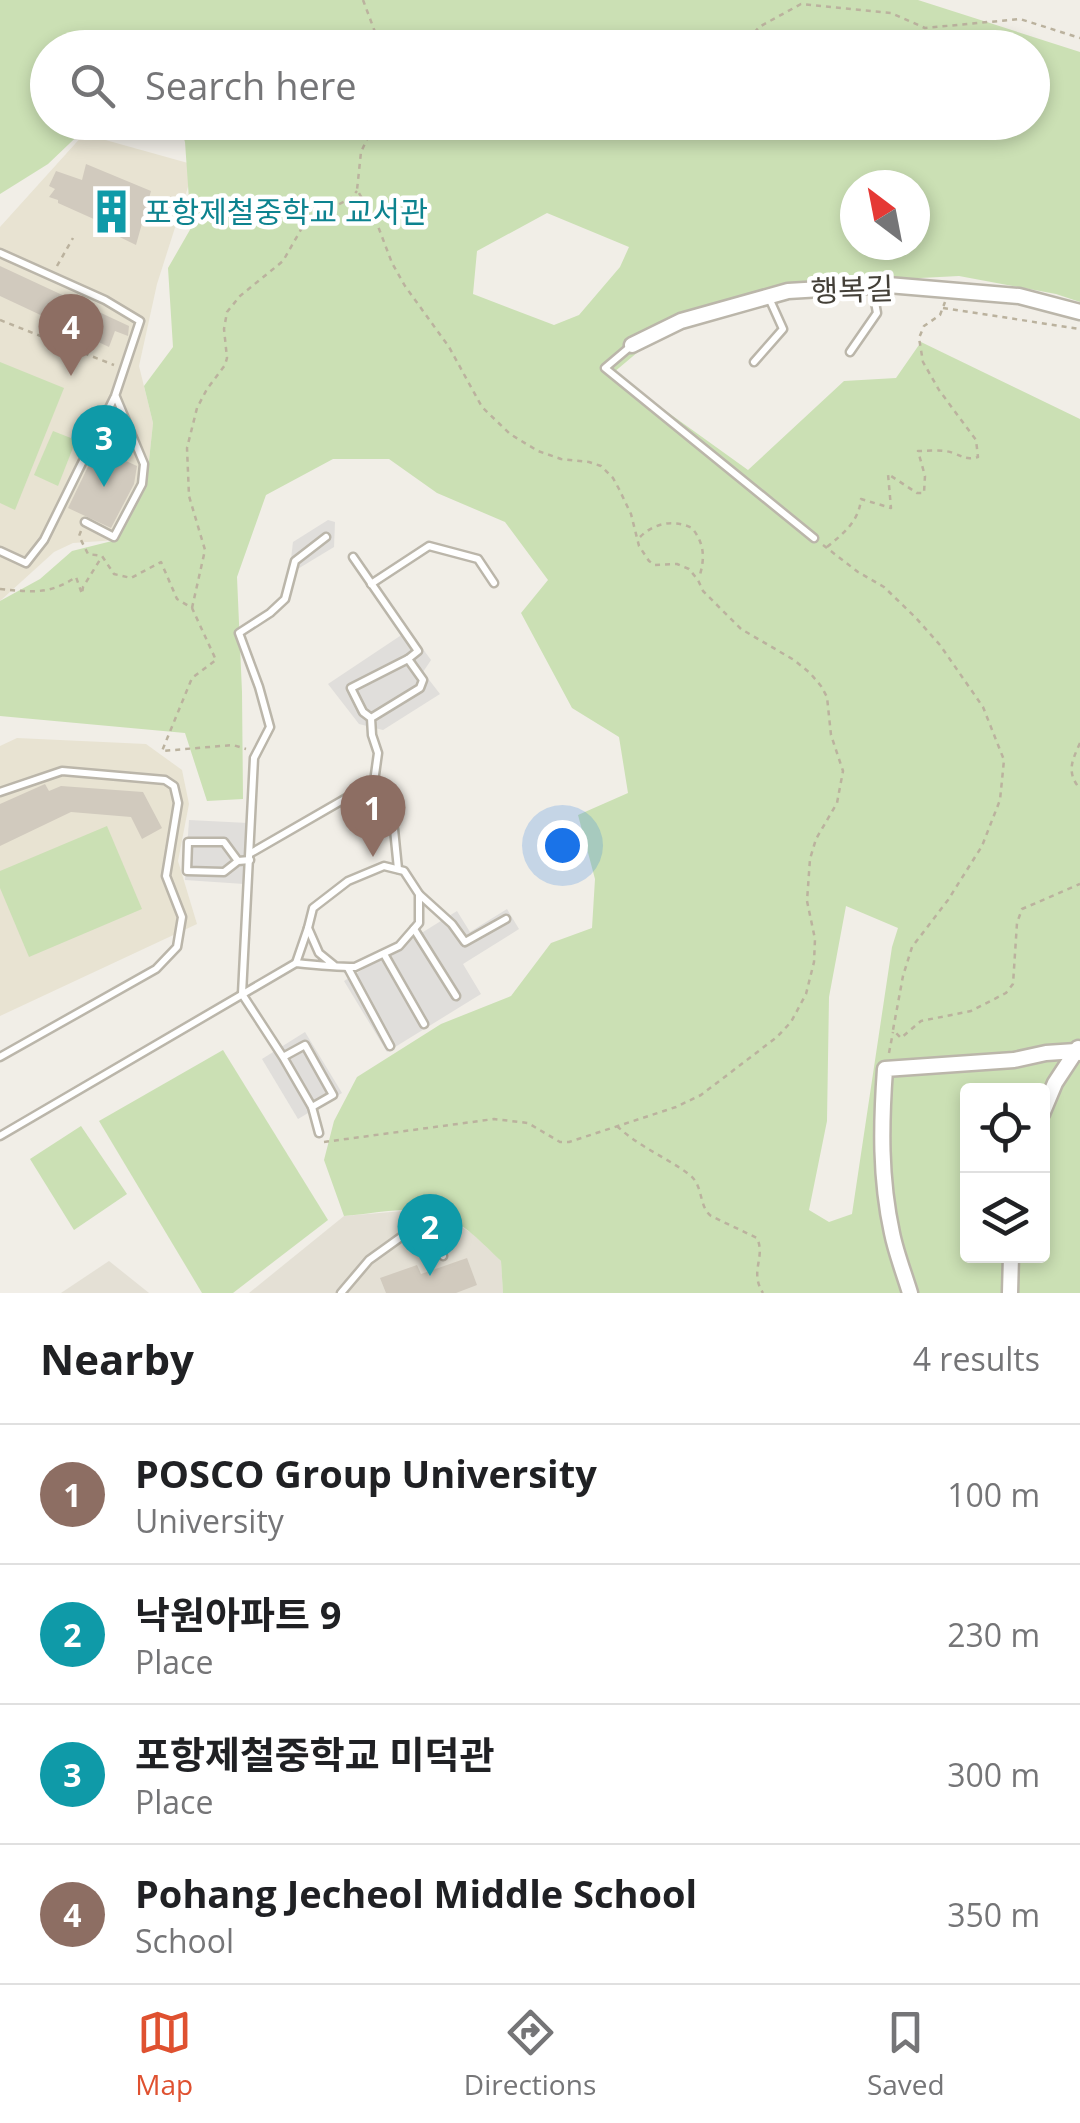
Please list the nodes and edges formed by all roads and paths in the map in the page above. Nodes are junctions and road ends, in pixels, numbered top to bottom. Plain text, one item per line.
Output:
1 (363, 0) edge
2 (374, 30) edge
3 (757, 30) edge
4 (1080, 38) edge
5 (367, 140) edge
6 (357, 190) junction
7 (73, 238) dead end
8 (0, 254) edge
9 (52, 276) junction
10 (872, 286) junction
11 (949, 290) junction
12 (769, 296) junction
13 (943, 308) junction
14 (1080, 312) edge
15 (0, 320) edge
16 (1080, 329) edge
17 (632, 345) joint
18 (850, 352) dead end
19 (754, 362) dead end
20 (124, 370) junction
21 (116, 396) junction
22 (85, 522) joint
23 (326, 538) dead end
24 (814, 538) dead end
25 (638, 539) junction
26 (0, 551) edge
27 (102, 556) junction
28 (352, 557) dead end
29 (698, 580) junction
30 (494, 583) dead end
31 (371, 584) junction
32 (0, 589) edge
33 (192, 608) junction
34 (408, 659) junction
35 (371, 718) junction
36 (1080, 743) edge
37 (258, 752) junction
38 (374, 782) junction
39 (1080, 788) edge
40 (0, 792) edge
41 (251, 856) junction
42 (238, 861) junction
43 (398, 870) junction
44 (1080, 884) edge
45 (419, 894) junction
46 (506, 919) dead end
47 (308, 928) junction
48 (414, 929) junction
49 (384, 954) junction
50 (296, 963) junction
51 (336, 966) junction
52 (347, 967) junction
53 (242, 994) junction
54 (456, 996) dead end
55 (424, 1024) dead end
56 (893, 1030) junction
57 (390, 1046) dead end
58 (1079, 1049) edge
59 (0, 1057) edge
60 (283, 1057) junction
61 (886, 1070) junction
62 (1050, 1096) edge
63 (312, 1107) junction
64 (616, 1125) junction
65 (319, 1134) joint
66 (0, 1136) edge
67 (444, 1256) dead end
68 (1012, 1263) edge
69 (341, 1293) edge
70 (763, 1293) edge
71 (910, 1293) edge
72 (1010, 1293) edge

1 - 2 path
3 - 4 path
5 - 6 path
6 - 25 path
6 - 33 path
7 - 9 path
8 - 9 lane
9 - 20 lane
10 - 11 street, 행복길
10 - 12 street, 행복길
10 - 18 lane
11 - 13 path
11 - 14 street, 행복길
12 - 17 street, 행복길
12 - 19 lane
13 - 16 path
13 - 56 path
15 - 20 path
17 - 24 lane
20 - 21 lane
21 - 22 lane
21 - 26 lane
22 - 27 path
23 - 37 lane
25 - 29 path
25 - 29 path
27 - 32 path
27 - 33 path
28 - 31 lane
29 - 64 path
30 - 31 lane
31 - 34 lane
33 - 37 path
34 - 35 lane
34 - 35 lane
35 - 38 lane
36 - 39 path
37 - 41 lane
38 - 41 lane
38 - 43 lane
40 - 59 lane
41 - 42 lane
41 - 53 lane
42 - 42 lane
43 - 45 lane
43 - 47 lane
44 - 56 path
45 - 46 lane
45 - 48 lane
47 - 50 lane
47 - 51 lane
48 - 49 lane
48 - 54 lane
49 - 52 lane
49 - 55 lane
50 - 51 lane
50 - 53 lane
51 - 52 lane
52 - 57 lane
53 - 60 lane
53 - 66 lane
56 - 61 path
58 - 61 street
58 - 62 street
60 - 63 lane
60 - 63 lane
61 - 71 street
63 - 65 lane
64 - 65 path
64 - 70 path
67 - 69 lane
68 - 72 street

